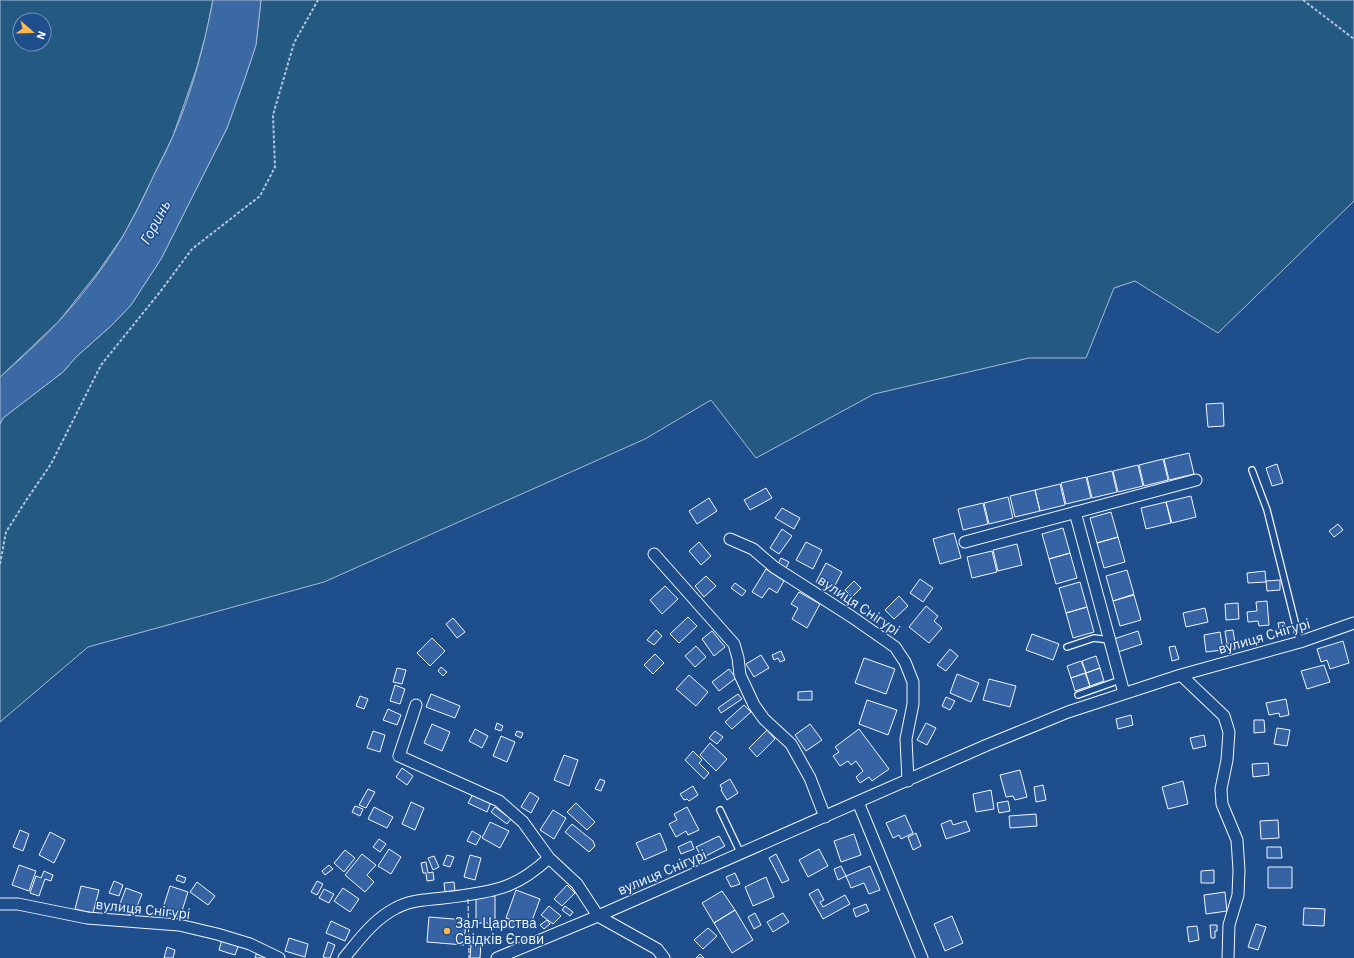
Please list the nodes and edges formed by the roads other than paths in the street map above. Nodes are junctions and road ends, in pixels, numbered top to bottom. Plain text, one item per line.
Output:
1 (1252, 470) dead end
2 (1196, 480) dead end
3 (1075, 512) junction
4 (730, 539) dead end
5 (965, 542) dead end
6 (654, 554) dead end
7 (1354, 623) edge
8 (1109, 640) junction
9 (1300, 642) junction
10 (1067, 646) dead end
11 (1182, 675) junction
12 (1120, 680) junction
13 (1124, 693) junction
14 (1078, 695) dead end
15 (416, 705) dead end
16 (908, 781) junction
17 (858, 802) junction
18 (720, 810) dead end
19 (825, 817) junction
20 (741, 854) junction
21 (549, 858) junction
22 (0, 904) edge
23 (598, 916) junction
24 (279, 958) edge
25 (344, 958) edge
26 (497, 958) edge
27 (664, 958) edge
28 (922, 958) edge
29 (1228, 958) edge

1 - 9 lane
2 - 3 street
3 - 5 street
3 - 8 street
4 - 16 street, вулиця Снігурі
6 - 19 street
7 - 9 street, вулиця Снігурі
8 - 10 lane
8 - 12 street
9 - 11 street, вулиця Снігурі
11 - 13 street, вулиця Снігурі
11 - 29 street
12 - 13 street
12 - 14 lane
13 - 16 street, вулиця Снігурі
15 - 21 street
16 - 17 street, вулиця Снігурі
17 - 19 street, вулиця Снігурі
17 - 28 street
18 - 20 lane
19 - 20 street, вулиця Снігурі
20 - 23 street, вулиця Снігурі
21 - 23 street
21 - 25 street
22 - 24 street, вулиця Снігурі
23 - 26 street, вулиця Снігурі
23 - 27 street

